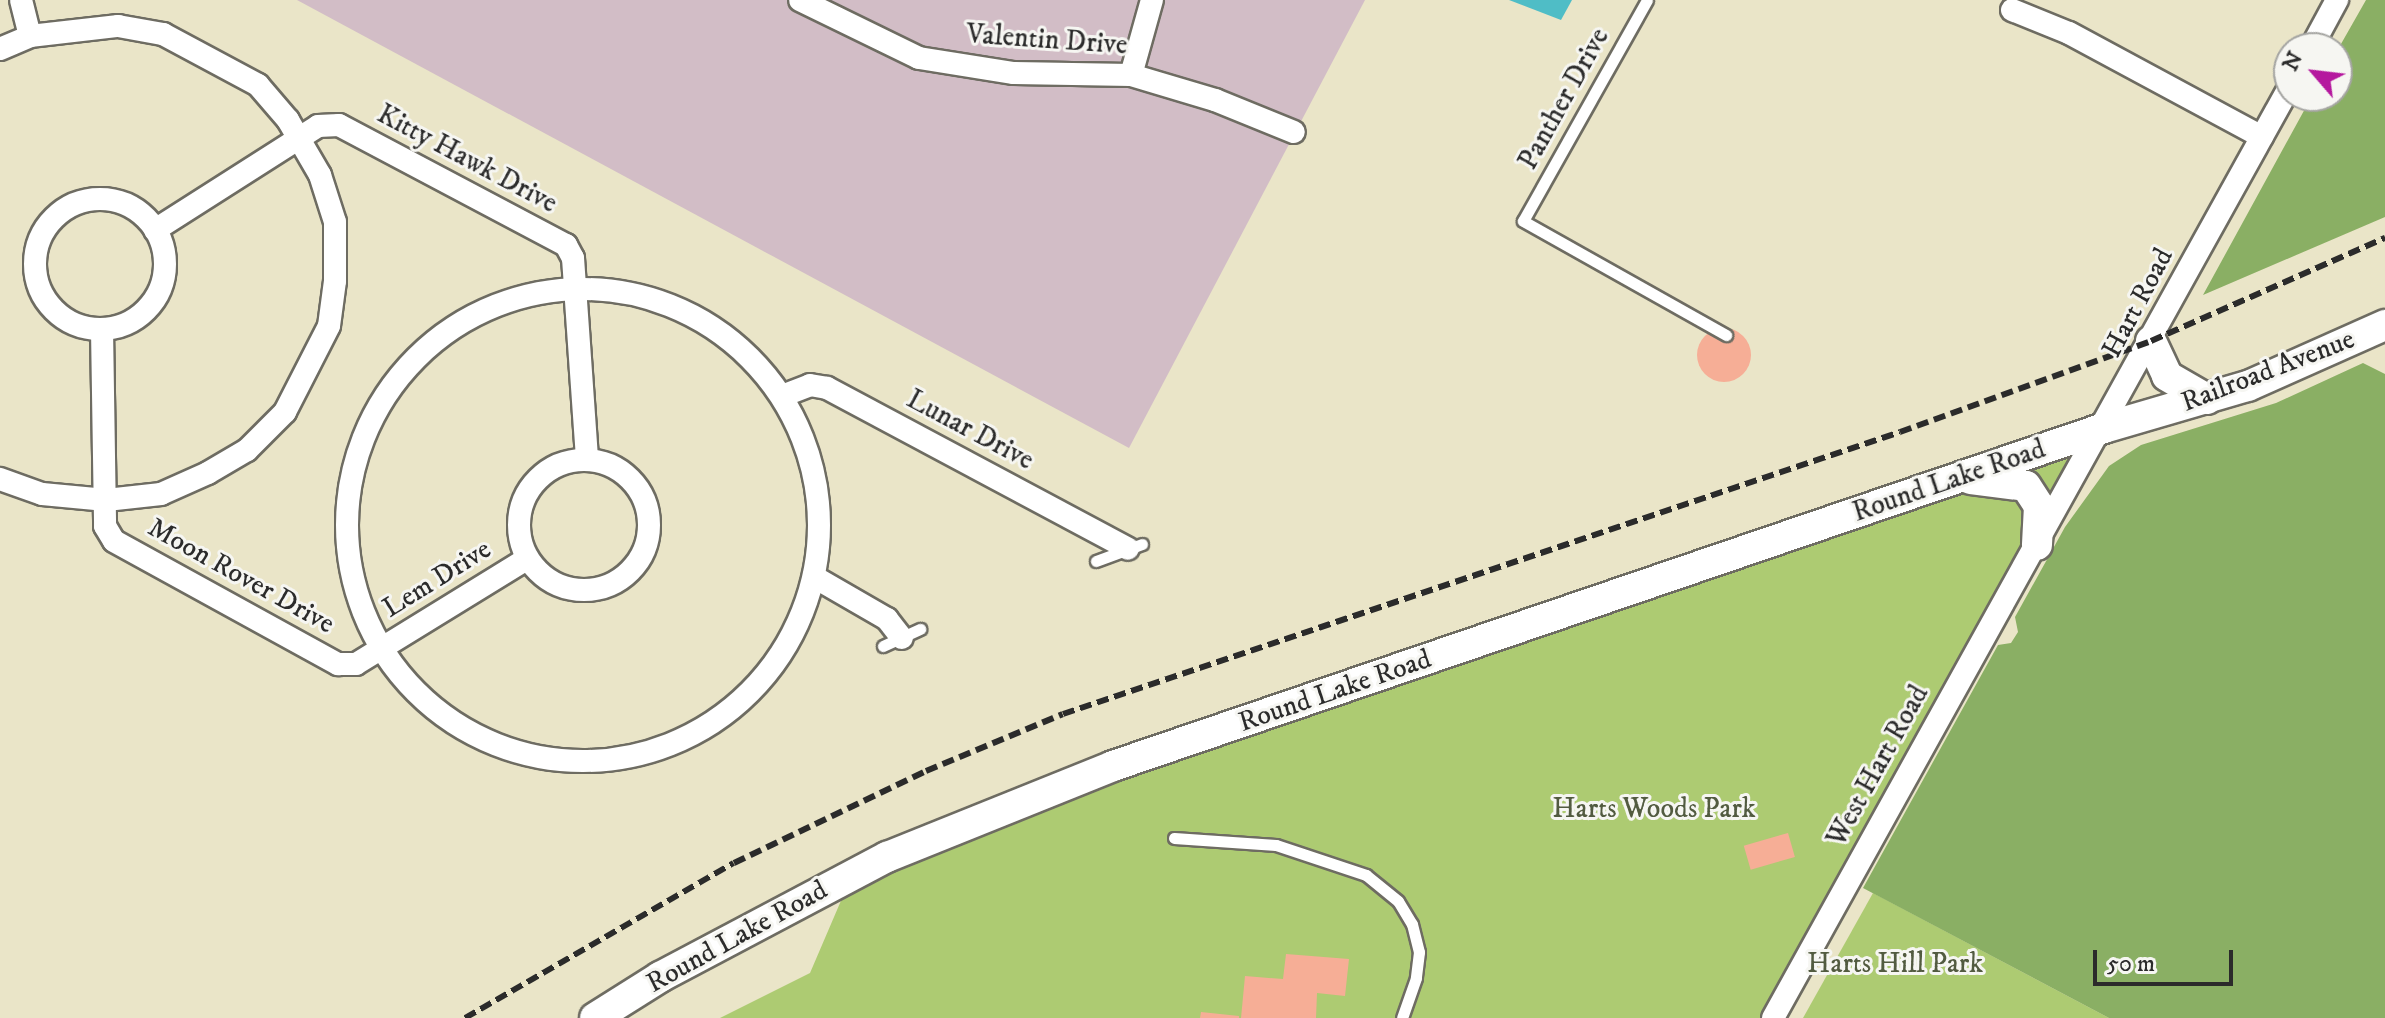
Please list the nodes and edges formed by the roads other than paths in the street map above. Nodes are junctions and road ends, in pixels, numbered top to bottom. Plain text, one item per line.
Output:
1 (21, 0) edge
2 (800, 0) edge
3 (1152, 0) edge
4 (1647, 0) edge
5 (2337, 0) edge
6 (2012, 10) dead end
7 (2320, 32) edge
8 (30, 36) junction
9 (0, 49) edge
10 (1131, 75) junction
11 (2276, 112) edge
12 (1294, 132) dead end
13 (2262, 137) junction
14 (299, 139) junction
15 (155, 230) junction
16 (575, 289) junction
17 (2385, 325) edge
18 (102, 329) junction
19 (1726, 335) dead end
20 (2151, 341) junction
21 (782, 396) junction
22 (2207, 399) junction
23 (2104, 428) junction
24 (587, 460) junction
25 (1957, 478) junction
26 (0, 479) edge
27 (106, 500) junction
28 (2037, 545) junction
29 (1135, 546) joint
30 (527, 559) junction
31 (1096, 561) dead end
32 (816, 578) junction
33 (902, 638) dead end
34 (378, 651) junction
35 (1174, 838) dead end
36 (1404, 1012) edge
37 (595, 1018) edge
38 (1773, 1018) edge

1 - 8 street
2 - 10 street, Valentin Drive
3 - 10 street
4 - 19 lane, Panther Drive
5 - 7 street
6 - 13 street
8 - 9 street
8 - 14 street
10 - 12 street, Valentin Drive
11 - 13 street, Hart Road
13 - 20 street, Hart Road
14 - 15 street
14 - 16 street, Kitty Hawk Drive
14 - 27 street
15 - 18 street
15 - 18 street
16 - 21 street
16 - 24 street
16 - 34 street
17 - 22 main road, Railroad Avenue
18 - 27 street
20 - 22 main road
20 - 23 street, Hart Road
21 - 29 street, Lunar Drive
21 - 32 street
22 - 23 main road, Railroad Avenue
23 - 25 main road, Round Lake Road
23 - 28 street, Hart Road
24 - 30 street, Lem Drive
24 - 30 street, Lem Drive
25 - 28 main road
25 - 37 main road, Round Lake Road
26 - 27 street
27 - 34 street, Moon Rover Drive
28 - 38 street, West Hart Road
29 - 31 lane
30 - 34 street, Lem Drive
32 - 33 street
32 - 34 street
35 - 36 lane

